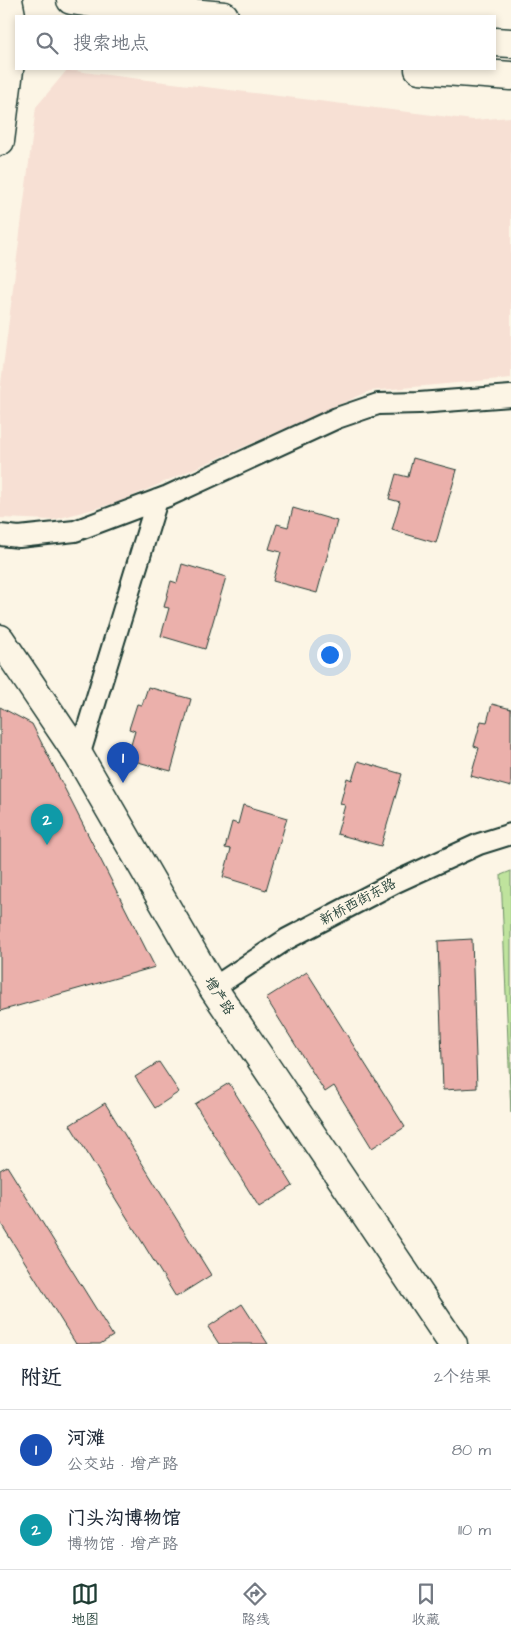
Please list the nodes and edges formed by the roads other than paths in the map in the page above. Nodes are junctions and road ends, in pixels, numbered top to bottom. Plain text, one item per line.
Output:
1 (8, 0) edge
2 (71, 0) edge
3 (213, 15) edge
4 (10, 30) edge
5 (496, 42) edge
6 (511, 43) edge
7 (432, 70) edge
8 (511, 76) edge
9 (0, 141) edge
10 (511, 396) edge
11 (157, 500) junction
12 (0, 536) edge
13 (0, 639) edge
14 (79, 756) junction
15 (511, 834) edge
16 (213, 988) junction
17 (453, 1344) edge

1 - 4 street
2 - 3 street
4 - 9 street
5 - 6 street
7 - 8 street
10 - 11 street
11 - 12 street
11 - 14 street
13 - 14 street, 增产路
14 - 16 street, 增产路
15 - 16 street, 新桥西街东路
16 - 17 street, 增产路

